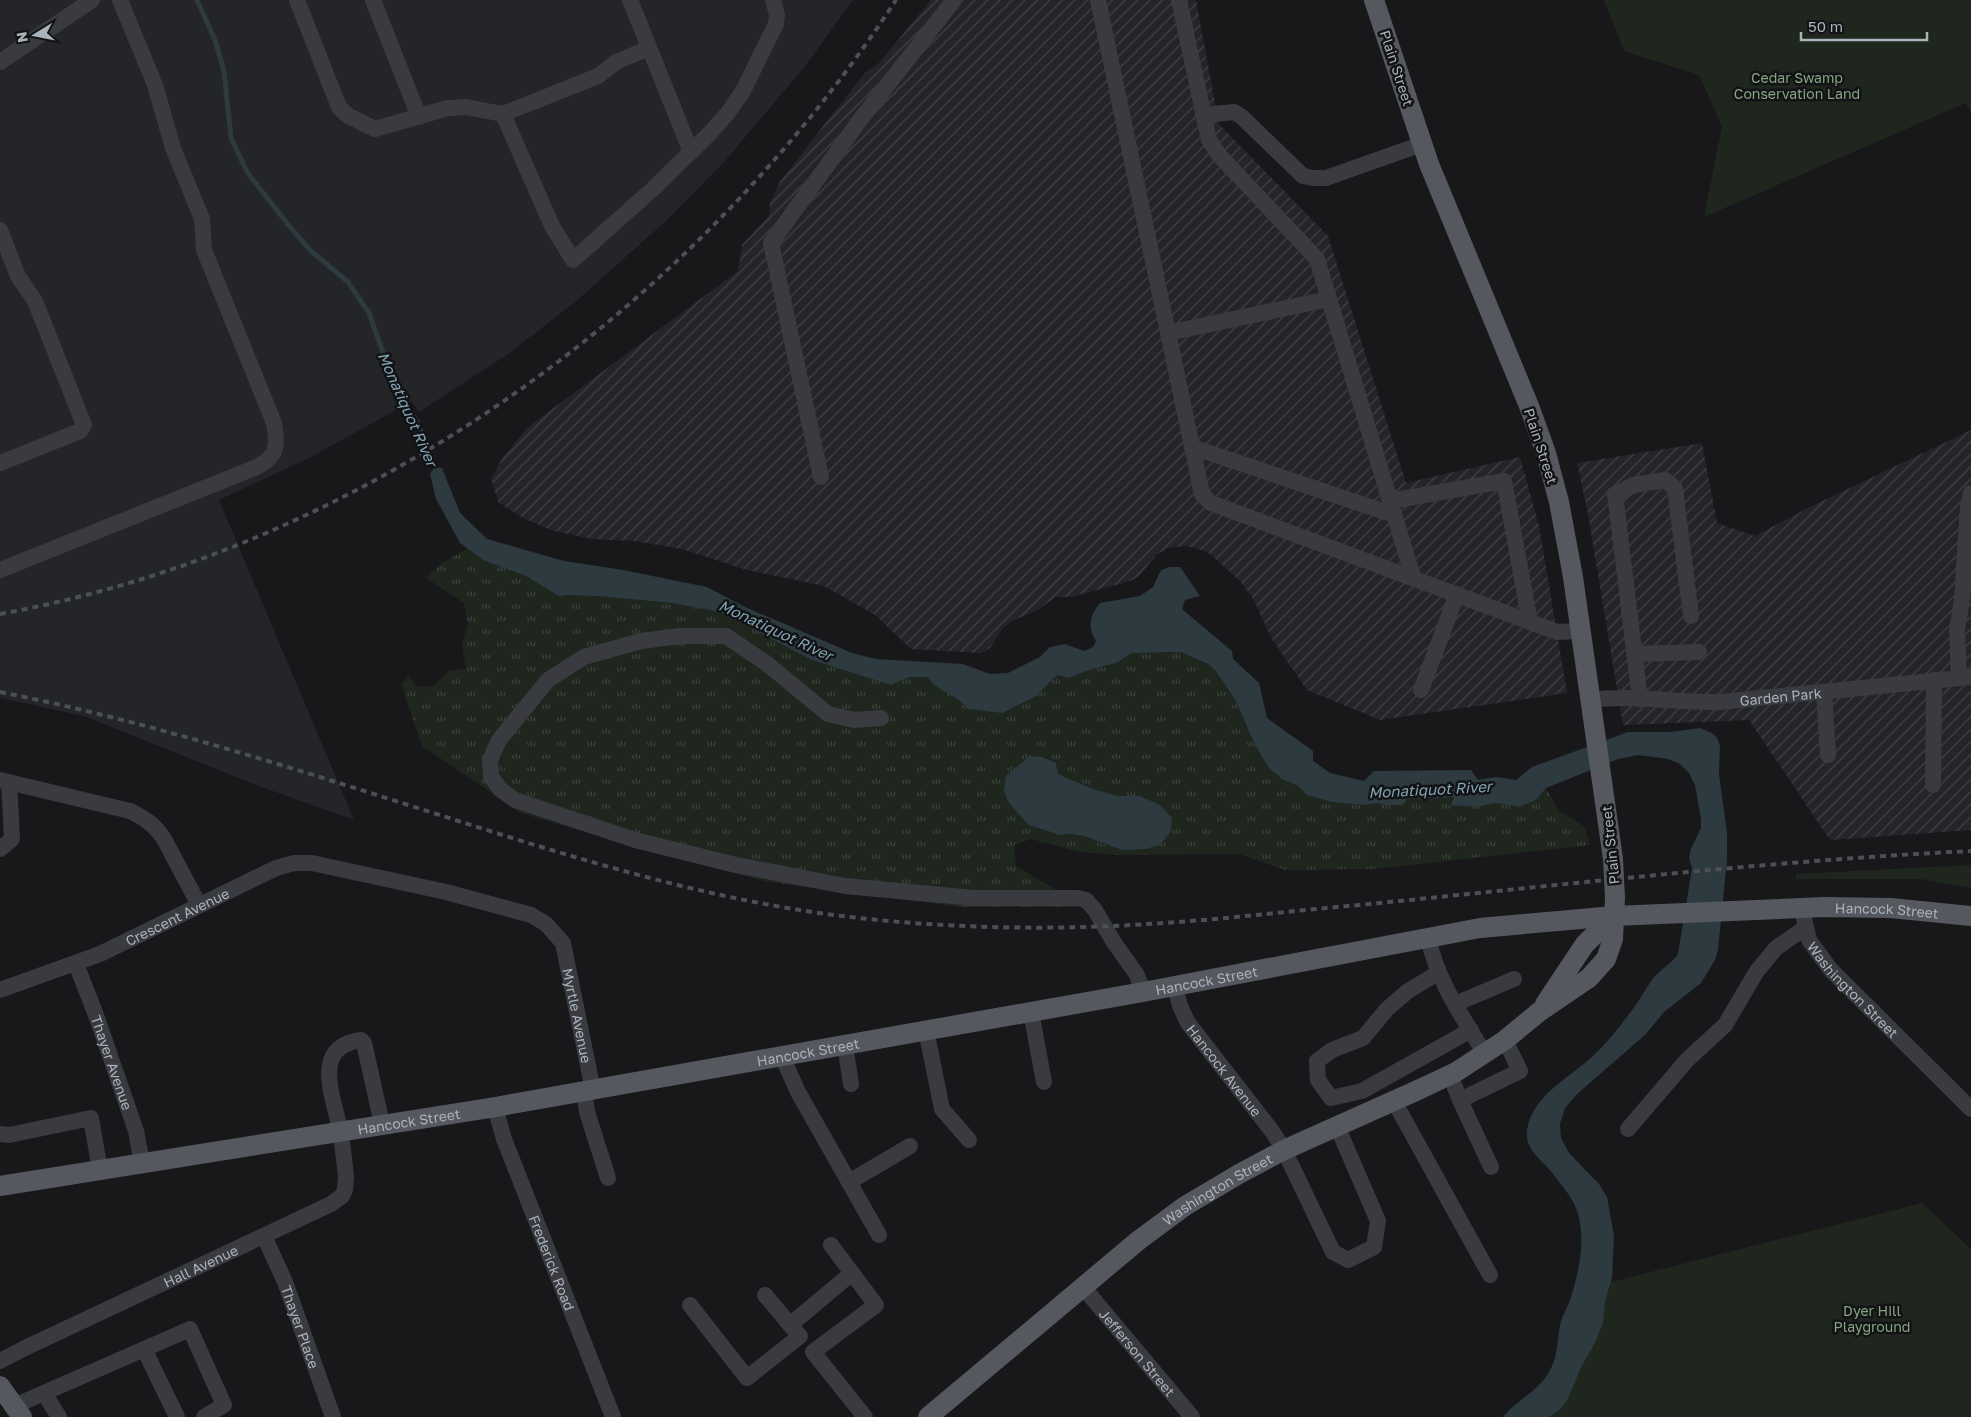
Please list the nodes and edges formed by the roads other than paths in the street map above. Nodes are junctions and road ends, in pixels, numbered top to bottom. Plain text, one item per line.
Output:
1 (92, 0) edge
2 (120, 0) edge
3 (298, 0) edge
4 (373, 0) edge
5 (630, 0) edge
6 (773, 0) edge
7 (954, 0) edge
8 (1098, 0) edge
9 (1179, 0) edge
10 (1374, 0) edge
11 (649, 48) junction
12 (0, 62) edge
13 (503, 114) junction
14 (1203, 115) junction
15 (419, 116) junction
16 (1422, 144) junction
17 (691, 152) junction
18 (0, 230) edge
19 (1329, 299) junction
20 (1168, 333) junction
21 (1192, 447) junction
22 (0, 463) edge
23 (821, 477) dead end
24 (1971, 493) edge
25 (1392, 508) junction
26 (0, 570) edge
27 (1413, 577) junction
28 (1457, 594) junction
29 (1691, 616) dead end
30 (1530, 622) junction
31 (1580, 631) junction
32 (1699, 652) dead end
33 (1634, 654) junction
34 (1965, 677) edge
35 (1934, 680) junction
36 (1420, 690) dead end
37 (1824, 692) junction
38 (1640, 699) junction
39 (1591, 700) junction
40 (880, 718) dead end
41 (1828, 755) dead end
42 (4, 781) edge
43 (1932, 785) dead end
44 (0, 849) edge
45 (200, 905) junction
46 (1803, 907) junction
47 (1614, 916) junction
48 (1971, 916) edge
49 (1805, 928) junction
50 (1428, 936) junction
51 (563, 943) joint
52 (76, 964) junction
53 (1438, 973) junction
54 (1514, 979) dead end
55 (1175, 986) junction
56 (0, 990) edge
57 (1143, 992) junction
58 (1455, 1004) junction
59 (1031, 1012) junction
60 (926, 1030) junction
61 (1471, 1030) junction
62 (1505, 1040) junction
63 (845, 1045) junction
64 (1486, 1054) junction
65 (782, 1056) junction
66 (1450, 1075) junction
67 (1044, 1082) dead end
68 (851, 1084) dead end
69 (588, 1090) junction
70 (1460, 1100) junction
71 (1394, 1101) junction
72 (495, 1107) junction
73 (1971, 1109) edge
74 (382, 1124) junction
75 (1337, 1126) junction
76 (1628, 1128) dead end
77 (340, 1131) junction
78 (0, 1134) edge
79 (969, 1140) dead end
80 (910, 1146) dead end
81 (1284, 1150) junction
82 (142, 1163) junction
83 (1491, 1167) dead end
84 (100, 1170) junction
85 (608, 1178) dead end
86 (849, 1182) junction
87 (0, 1186) edge
88 (264, 1236) junction
89 (878, 1236) dead end
90 (831, 1244) dead end
91 (852, 1273) junction
92 (1490, 1274) dead end
93 (1083, 1287) junction
94 (765, 1295) dead end
95 (690, 1305) dead end
96 (795, 1331) junction
97 (144, 1349) junction
98 (813, 1352) junction
99 (0, 1361) edge
100 (0, 1386) edge
101 (44, 1393) junction
102 (18, 1412) edge
103 (59, 1417) edge
104 (177, 1417) edge
105 (204, 1417) edge
106 (333, 1417) edge
107 (613, 1417) edge
108 (865, 1417) edge
109 (928, 1417) edge
110 (1192, 1417) edge

1 - 12 street
2 - 26 street
3 - 15 street
4 - 15 street
5 - 11 street
6 - 17 street
7 - 23 street
8 - 20 street
9 - 14 street
10 - 16 main road, Plain Street
11 - 13 street
11 - 17 street
13 - 15 street
13 - 17 street
14 - 16 street
14 - 19 street
16 - 31 main road, Plain Street
18 - 22 street
19 - 20 street
19 - 25 street
20 - 21 street
21 - 25 street
21 - 27 street
24 - 34 street
25 - 27 street
25 - 30 street
27 - 28 street
28 - 30 street
28 - 36 street
29 - 33 street
30 - 31 street
31 - 39 main road, Plain Street
32 - 33 street
33 - 38 street
34 - 35 street, Garden Park
35 - 37 street, Garden Park
35 - 43 street
37 - 38 street, Garden Park
37 - 41 street
38 - 39 street, Garden Park
39 - 47 main road, Plain Street
40 - 57 street
42 - 44 street
42 - 45 street
45 - 51 street, Crescent Avenue
45 - 52 street, Crescent Avenue
46 - 47 main road
46 - 48 main road, Hancock Street
46 - 49 street, Washington Street
47 - 50 main road, Hancock Street
47 - 62 main road, Washington Street
49 - 73 street, Washington Street
49 - 76 street
50 - 53 street
50 - 55 main road, Hancock Street
51 - 69 street, Myrtle Avenue
52 - 56 street, Crescent Avenue
52 - 82 street, Thayer Avenue
53 - 58 street
53 - 61 street
54 - 58 street
55 - 57 main road, Hancock Street
55 - 81 street, Hancock Avenue
57 - 59 main road, Hancock Street
58 - 61 street
59 - 60 main road, Hancock Street
59 - 67 street
60 - 63 main road, Hancock Street
60 - 79 street
61 - 64 street
62 - 64 main road, Washington Street
62 - 70 street
63 - 65 main road, Hancock Street
63 - 68 street
64 - 66 main road, Washington Street
65 - 69 main road, Hancock Street
65 - 86 street
66 - 70 street
66 - 71 main road, Washington Street
69 - 72 main road, Hancock Street
69 - 85 street, Myrtle Avenue
70 - 83 street
71 - 75 main road, Washington Street
71 - 92 street
72 - 74 main road, Hancock Street
72 - 107 street, Frederick Road
74 - 77 main road, Hancock Street
74 - 77 street, Hall Avenue
75 - 81 main road, Washington Street
75 - 81 street, Hancock Avenue
77 - 82 main road, Hancock Street
77 - 88 street, Hall Avenue
78 - 84 street
80 - 86 street
81 - 93 main road, Washington Street
82 - 84 main road, Hancock Street
84 - 87 main road, Hancock Street
86 - 89 street
88 - 99 street, Hall Avenue
88 - 106 street, Thayer Place
90 - 91 street
91 - 96 street
91 - 98 street
93 - 109 main road, Washington Street
93 - 110 street, Jefferson Street
94 - 96 street
95 - 96 street
96 - 98 street
97 - 101 street
97 - 104 street
97 - 105 street
98 - 108 street
100 - 102 main road
101 - 102 street
101 - 103 street

